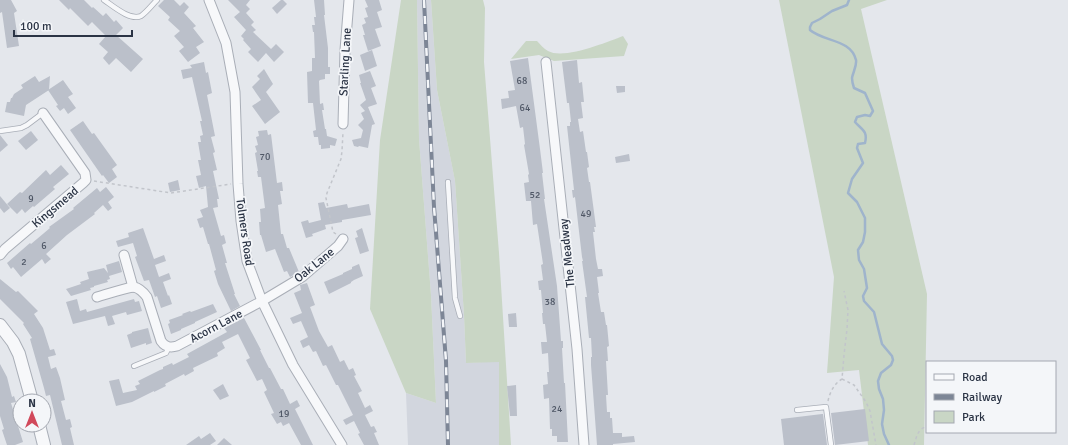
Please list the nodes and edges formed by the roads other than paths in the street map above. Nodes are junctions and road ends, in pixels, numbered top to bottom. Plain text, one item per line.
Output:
1 (104, 0) edge
2 (157, 0) edge
3 (209, 0) edge
4 (349, 0) edge
5 (546, 62) dead end
6 (43, 113) joint
7 (343, 124) road end
8 (0, 132) edge
9 (448, 182) dead end
10 (343, 239) road end
11 (0, 255) edge
12 (124, 255) dead end
13 (133, 287) junction
14 (96, 297) dead end
15 (262, 301) junction
16 (460, 316) dead end
17 (0, 325) edge
18 (169, 347) junction
19 (134, 366) dead end
20 (30, 393) edge
21 (798, 410) dead end
22 (41, 433) edge
23 (44, 445) edge
24 (342, 445) edge
25 (584, 445) edge
26 (831, 445) edge

1 - 2 lane
3 - 15 street, Tolmers Road
4 - 7 street, Starling Lane
5 - 25 street, The Meadway
6 - 8 lane
6 - 11 street, Kingsmead
9 - 16 lane
10 - 15 street, Oak Lane
12 - 13 street
13 - 14 street
13 - 18 street
15 - 18 street, Acorn Lane
15 - 24 street, Tolmers Road
17 - 20 street
18 - 19 lane, Acorn Lane
21 - 26 lane
22 - 23 street

